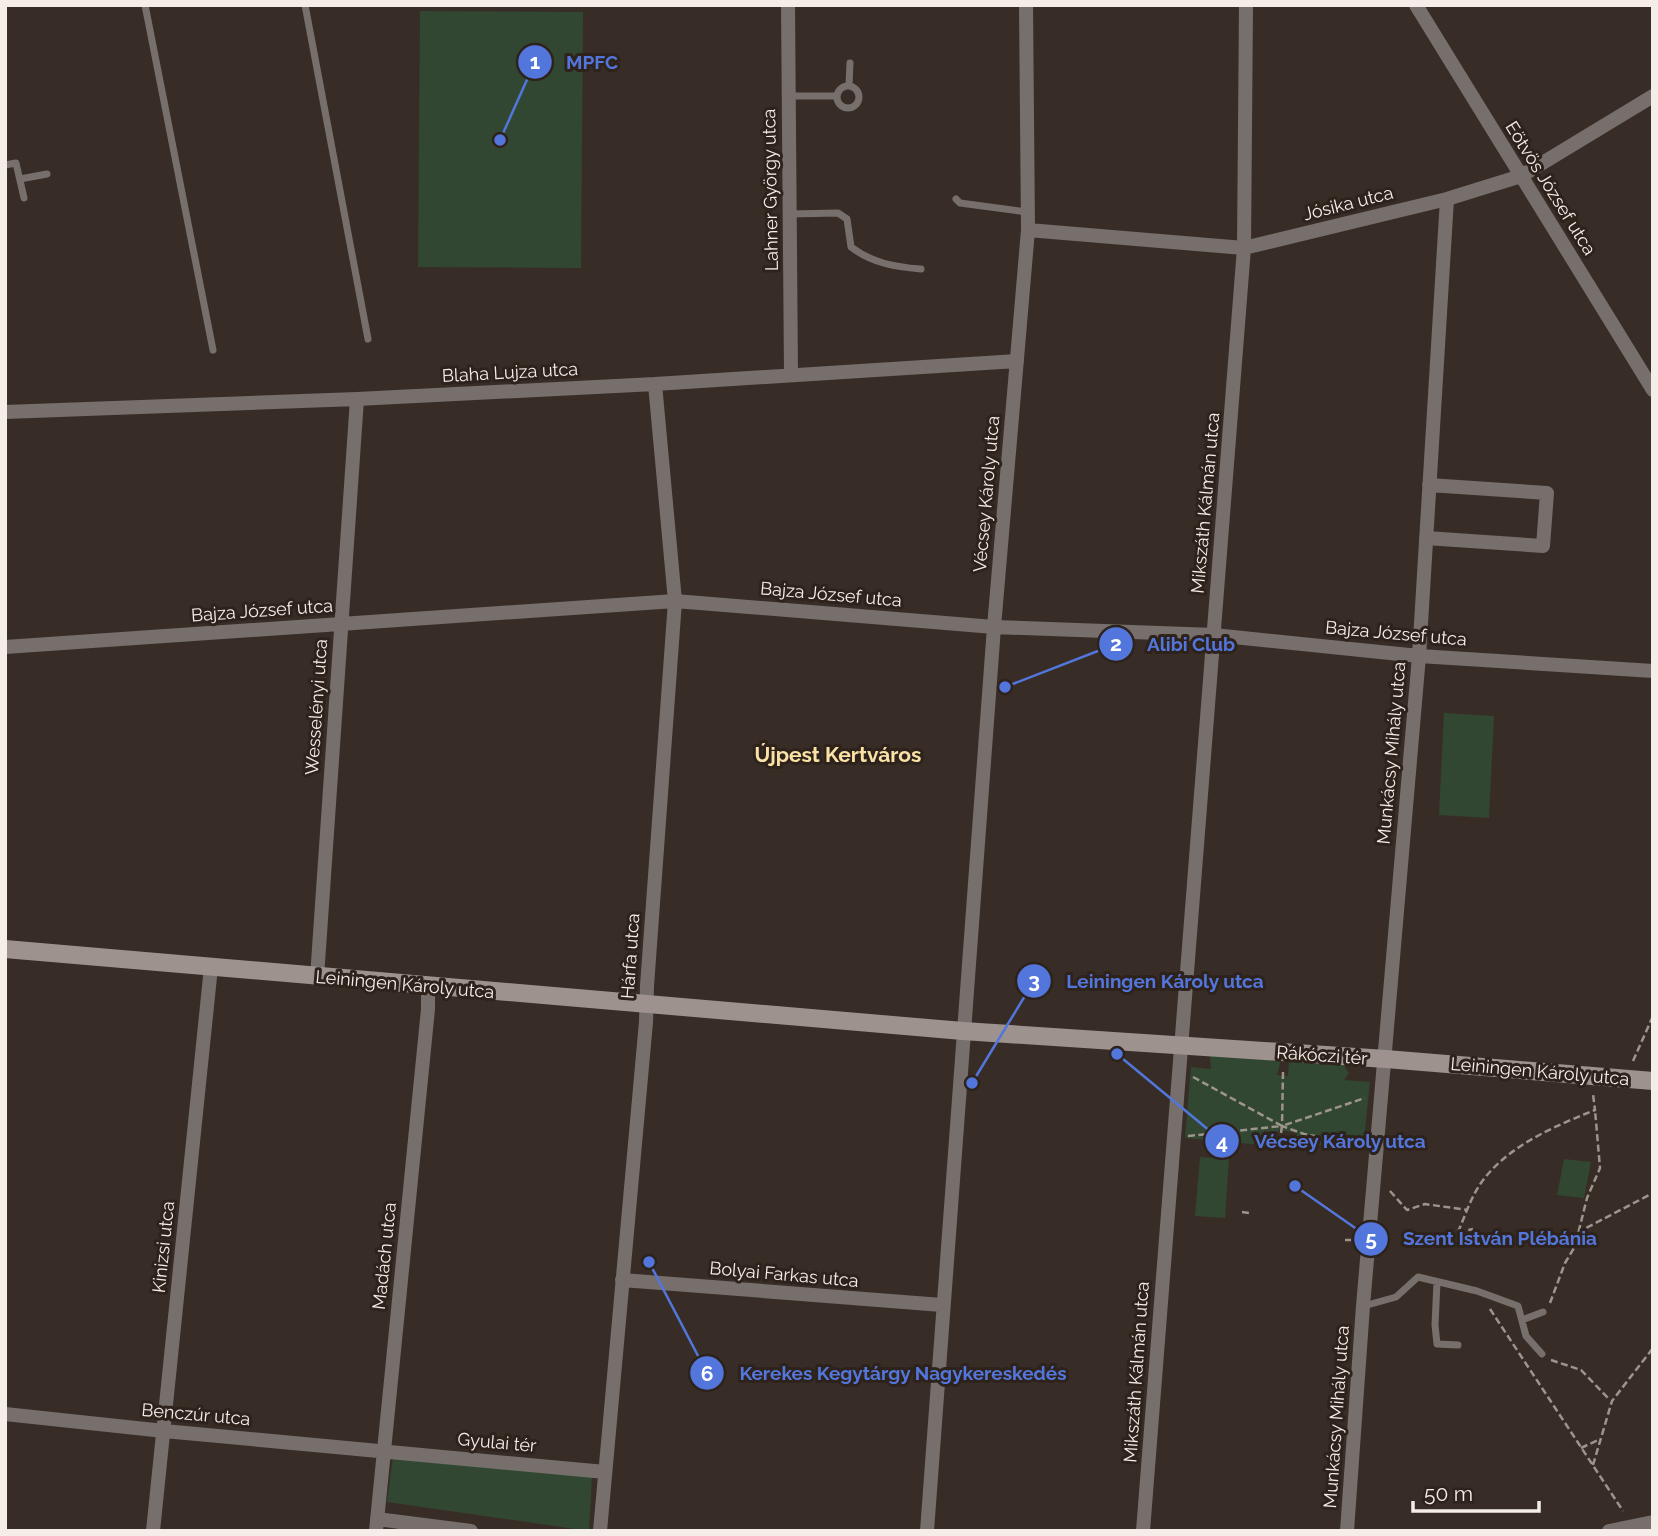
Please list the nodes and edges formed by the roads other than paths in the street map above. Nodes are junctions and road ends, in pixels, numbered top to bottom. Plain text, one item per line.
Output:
1 (145, 5) edge
2 (305, 5) edge
3 (788, 5) edge
4 (1026, 5) edge
5 (1246, 5) edge
6 (1416, 5) edge
7 (850, 63) dead end
8 (849, 85) junction
9 (789, 96) junction
10 (836, 96) junction
11 (1653, 96) edge
12 (5, 165) edge
13 (47, 174) dead end
14 (1521, 176) junction
15 (20, 179) junction
16 (24, 198) dead end
17 (956, 199) dead end
18 (1447, 199) junction
19 (1028, 212) junction
20 (790, 214) junction
21 (1028, 230) junction
22 (1244, 248) junction
23 (921, 269) dead end
24 (368, 339) dead end
25 (213, 350) dead end
26 (1017, 361) junction
27 (791, 374) junction
28 (654, 384) junction
29 (1653, 390) edge
30 (357, 399) junction
31 (5, 412) edge
32 (1429, 485) junction
33 (1426, 538) junction
34 (675, 601) junction
35 (341, 624) junction
36 (994, 627) junction
37 (1214, 635) junction
38 (5, 647) edge
39 (1419, 656) junction
40 (1653, 671) edge
41 (5, 950) edge
42 (211, 967) junction
43 (317, 976) junction
44 (428, 986) junction
45 (646, 1003) junction
46 (963, 1031) junction
47 (1181, 1046) junction
48 (1386, 1059) junction
49 (1653, 1081) edge
50 (622, 1280) junction
51 (1437, 1282) junction
52 (942, 1306) junction
53 (1363, 1306) junction
54 (1543, 1312) road end
55 (1522, 1320) junction
56 (1458, 1345) dead end
57 (1542, 1354) road end
58 (5, 1414) edge
59 (164, 1431) junction
60 (384, 1451) junction
61 (605, 1472) junction
62 (1653, 1522) edge
63 (377, 1525) edge
64 (1612, 1530) edge
65 (153, 1531) edge
66 (471, 1531) edge
67 (600, 1531) edge
68 (927, 1531) edge
69 (1143, 1531) edge
70 (1347, 1531) edge

1 - 25 lane
2 - 24 lane
3 - 9 street, Lahner György utca
4 - 19 street, Vécsey Károly utca
5 - 22 street, Mikszáth Kálmán utca
6 - 14 street, Eötvös József utca
7 - 8 lane
8 - 10 lane
8 - 10 lane
9 - 10 lane
9 - 20 street, Lahner György utca
11 - 14 street, Jósika utca
12 - 15 lane
13 - 15 lane
14 - 18 street, Jósika utca
14 - 29 street, Eötvös József utca
15 - 16 lane
17 - 19 lane
18 - 22 street, Jósika utca
18 - 32 street, Munkácsy Mihály utca
19 - 21 street, Vécsey Károly utca
20 - 23 lane
20 - 27 street, Lahner György utca
21 - 22 street, Jósika utca
21 - 26 street, Vécsey Károly utca
22 - 37 street, Mikszáth Kálmán utca
26 - 27 street, Blaha Lujza utca
26 - 36 street, Vécsey Károly utca
27 - 28 street, Blaha Lujza utca
28 - 30 street, Blaha Lujza utca
28 - 34 street, Hárfa utca
30 - 31 street, Blaha Lujza utca
30 - 35 street, Wesselényi utca
32 - 33 street, Munkácsy Mihály utca
32 - 33 street
33 - 39 street, Munkácsy Mihály utca
34 - 35 street, Bajza József utca
34 - 36 street, Bajza József utca
34 - 45 street, Hárfa utca
35 - 38 street, Bajza József utca
35 - 43 street, Wesselényi utca
36 - 37 street, Bajza József utca
36 - 46 street, Vécsey Károly utca
37 - 39 street, Bajza József utca
37 - 47 street, Mikszáth Kálmán utca
39 - 40 street, Bajza József utca
39 - 48 street, Munkácsy Mihály utca
41 - 42 street, Leiningen Károly utca
42 - 43 street, Leiningen Károly utca
42 - 59 street, Kinizsi utca
43 - 44 street, Leiningen Károly utca
44 - 45 street, Leiningen Károly utca
44 - 60 street, Madách utca
45 - 46 street, Leiningen Károly utca
45 - 50 street, Hárfa utca
46 - 47 street, Leiningen Károly utca
46 - 52 street, Vécsey Károly utca
47 - 48 street, Rákóczi tér
47 - 69 street, Mikszáth Kálmán utca
48 - 49 street, Leiningen Károly utca
48 - 53 street, Rákóczi tér
50 - 52 street, Bolyai Farkas utca
50 - 61 street, Hárfa utca
51 - 53 lane
51 - 55 lane
51 - 56 lane
52 - 68 street, Vécsey Károly utca
53 - 70 street, Munkácsy Mihály utca
54 - 55 lane
55 - 57 lane
58 - 59 street, Benczúr utca
59 - 60 street, Benczúr utca
59 - 65 street, Kinizsi utca
60 - 61 street, Gyulai tér
60 - 63 street, Madách utca
61 - 67 street, Hárfa utca
62 - 64 street
63 - 66 street

